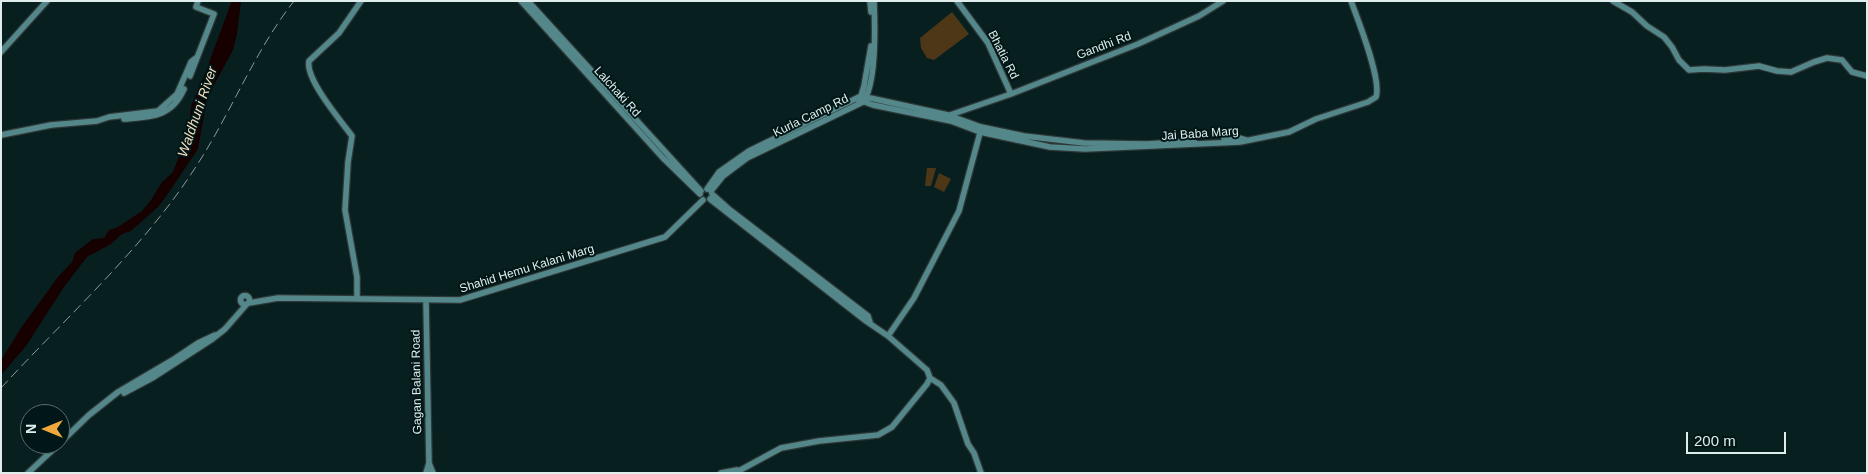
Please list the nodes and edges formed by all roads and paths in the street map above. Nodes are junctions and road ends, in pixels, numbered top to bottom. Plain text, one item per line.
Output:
1 (47, 1) edge
2 (198, 1) edge
3 (361, 1) edge
4 (521, 1) edge
5 (528, 1) edge
6 (870, 1) edge
7 (874, 1) edge
8 (957, 1) edge
9 (1223, 1) edge
10 (1349, 1) edge
11 (1613, 1) edge
12 (1, 52) edge
13 (1867, 76) edge
14 (595, 79) junction
15 (1011, 94) junction
16 (861, 99) junction
17 (947, 118) junction
18 (981, 129) junction
19 (1, 135) edge
20 (707, 193) junction
21 (357, 299) junction
22 (426, 300) junction
23 (888, 336) junction
24 (930, 378) junction
25 (70, 433) edge
26 (48, 454) edge
27 (429, 463) junction
28 (742, 469) junction
29 (28, 473) edge
30 (426, 473) edge
31 (433, 473) edge
32 (721, 473) edge
33 (735, 473) edge
34 (981, 473) edge

1 - 12 street
2 - 19 street
3 - 21 street
4 - 14 street, Lalchaki Rd
5 - 14 street, Lalchaki Rd
6 - 16 street, Kurla Camp Rd
7 - 16 street, Kurla Camp Rd
8 - 15 street, Bhatia Rd
9 - 15 street, Gandhi Rd
10 - 18 street, Jai Baba Marg
11 - 13 street
14 - 20 street, Lalchaki Rd
15 - 17 street, Gandhi Rd
16 - 17 street, Jai Baba Marg
16 - 20 street, Kurla Camp Rd
17 - 18 street, Jai Baba Marg
18 - 23 street
20 - 22 street, Shahid Hemu Kalani Marg
20 - 23 street, Lalchaki Rd
21 - 22 street, Shahid Hemu Kalani Marg
21 - 25 street, Shahid Hemu Kalani Marg
22 - 27 street, Gagan Balani Road
23 - 24 street, Lalchaki Rd
24 - 28 street
24 - 34 street, Lalchaki Rd
26 - 29 street, Shahid Hemu Kalani Marg
27 - 30 street, Gagan Balani Road
27 - 31 street, Gagan Balani Road
28 - 32 street
28 - 33 street

